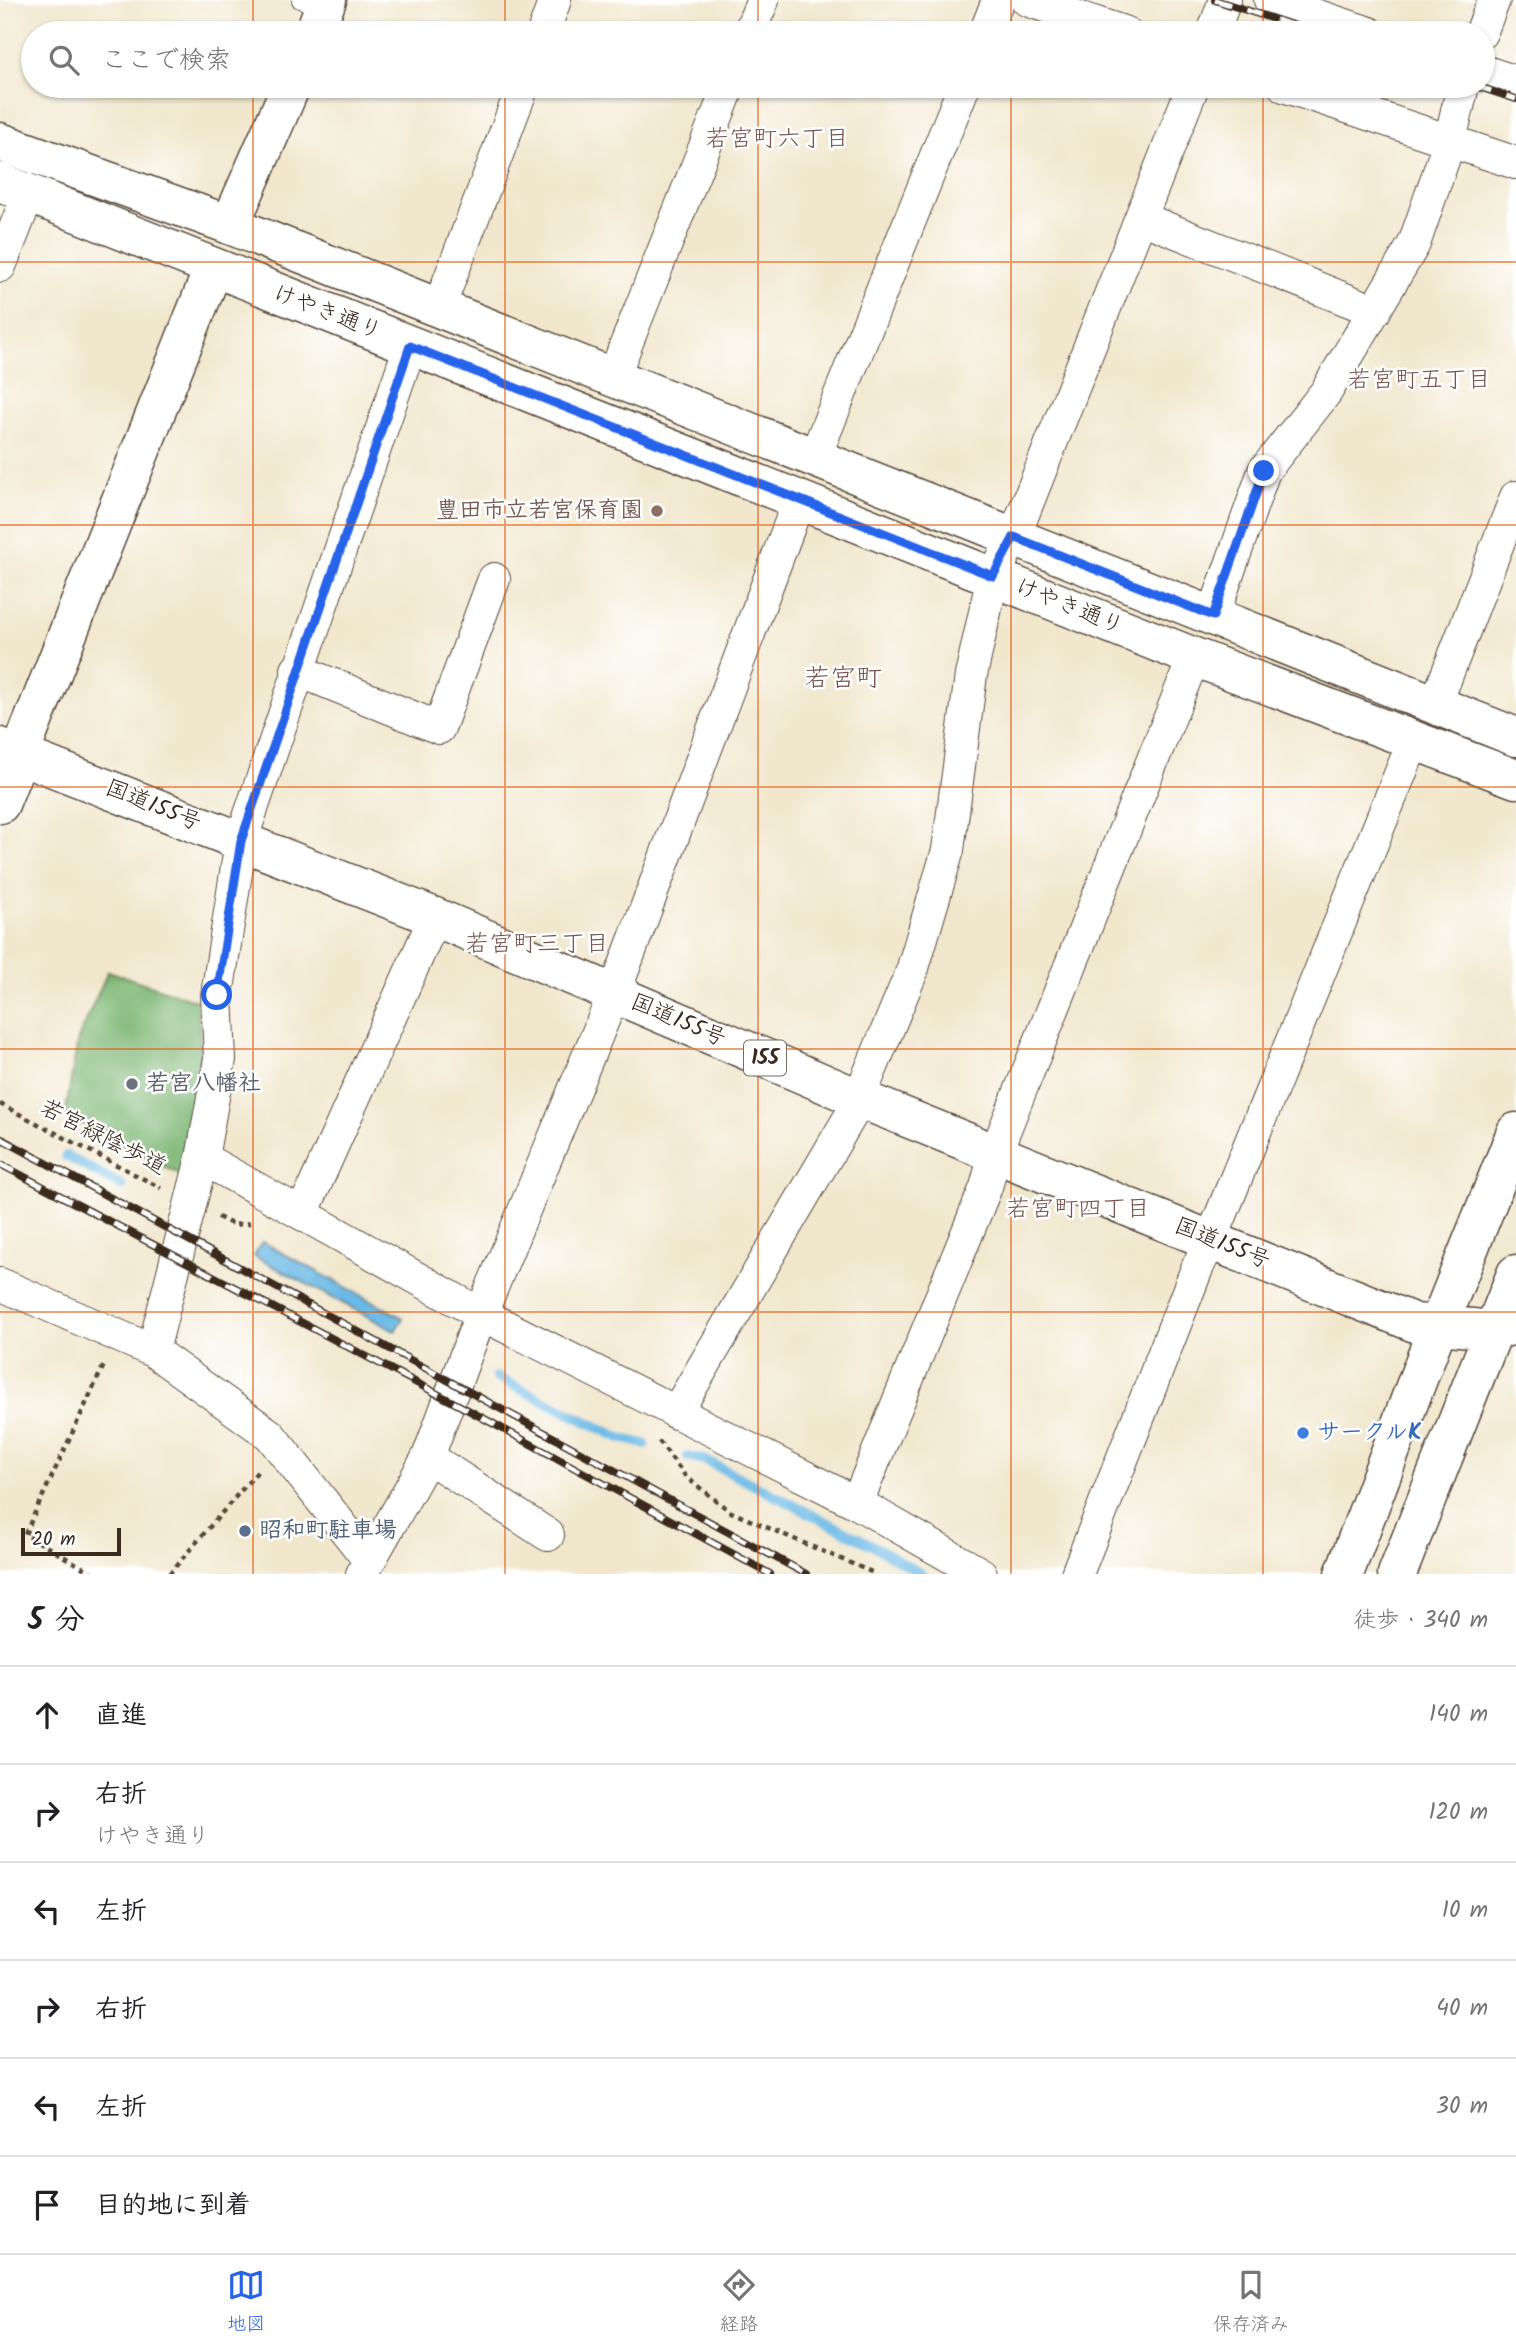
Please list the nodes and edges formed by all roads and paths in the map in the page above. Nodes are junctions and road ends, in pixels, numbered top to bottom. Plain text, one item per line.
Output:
1 (555, 0) edge
2 (763, 0) edge
3 (998, 0) edge
4 (1027, 0) edge
5 (1225, 0) edge
6 (1270, 0) edge
7 (1494, 0) edge
8 (547, 21) edge
9 (755, 21) edge
10 (990, 21) edge
11 (1090, 21) edge
12 (1217, 21) edge
13 (1333, 21) edge
14 (1486, 21) edge
15 (1495, 75) edge
16 (1516, 82) edge
17 (286, 98) edge
18 (518, 98) edge
19 (724, 98) edge
20 (959, 98) edge
21 (1188, 98) edge
22 (1321, 98) edge
23 (1460, 98) edge
24 (1450, 140) junction
25 (0, 142) edge
26 (1516, 163) edge
27 (14, 188) edge
28 (1141, 218) junction
29 (230, 225) junction
30 (0, 266) edge
31 (213, 268) junction
32 (438, 310) junction
33 (1375, 311) junction
34 (410, 346) junction
35 (612, 380) junction
36 (814, 459) junction
37 (1516, 497) edge
38 (799, 500) junction
39 (1014, 537) junction
40 (993, 576) junction
41 (494, 579) dead end
42 (1213, 616) junction
43 (1194, 657) junction
44 (297, 670) junction
45 (1436, 703) junction
46 (1516, 737) edge
47 (1414, 740) junction
48 (10, 751) edge
49 (1516, 779) edge
50 (0, 804) edge
51 (241, 841) junction
52 (435, 917) junction
53 (614, 994) junction
54 (858, 1098) junction
55 (0, 1104) edge
56 (1516, 1132) edge
57 (995, 1154) junction
58 (202, 1158) junction
59 (190, 1203) junction
60 (302, 1214) junction
61 (1212, 1240) junction
62 (1516, 1274) edge
63 (0, 1284) edge
64 (481, 1314) junction
65 (1438, 1326) junction
66 (1506, 1328) edge
67 (118, 1335) junction
68 (153, 1351) junction
69 (676, 1413) junction
70 (279, 1446) junction
71 (428, 1457) junction
72 (857, 1503) junction
73 (548, 1535) dead end
74 (365, 1567) edge
75 (94, 1574) edge
76 (169, 1574) edge
77 (981, 1574) edge
78 (1077, 1574) edge
79 (1345, 1574) edge
80 (1397, 1574) edge

1 - 8 street
2 - 9 street
3 - 10 street
4 - 11 street
5 - 12 street
6 - 13 street
7 - 14 street
15 - 16 street
17 - 29 main road
18 - 32 street
19 - 35 street
20 - 36 street
21 - 28 street
22 - 24 street
23 - 24 street
24 - 26 street
24 - 33 street
25 - 29 main road
27 - 30 street
27 - 31 main road, けやき通り
28 - 33 street
28 - 39 street
29 - 31 street
29 - 32 main road
31 - 34 main road, けやき通り
31 - 48 main road
32 - 35 main road
33 - 42 street
34 - 38 main road, けやき通り
34 - 44 street
35 - 36 main road
36 - 39 main road
37 - 45 street
38 - 40 main road, けやき通り
38 - 53 street
39 - 40 street
39 - 42 main road
40 - 43 main road, けやき通り
40 - 54 street
41 - 44 street
42 - 45 main road
43 - 47 main road, けやき通り
43 - 57 street
44 - 51 street
45 - 46 main road
47 - 49 main road, けやき通り
47 - 61 street
48 - 50 main road
48 - 51 main road, 国道155号 / 155
51 - 52 main road, 国道155号 / 155
51 - 58 street
52 - 53 main road, 国道155号 / 155
52 - 60 street
53 - 54 main road, 国道155号 / 155
53 - 64 street
54 - 57 main road, 国道155号 / 155
54 - 69 street
55 - 59 path, 若宮緑陰歩道
56 - 65 main road
57 - 61 main road, 国道155号 / 155
57 - 72 street
58 - 59 street
58 - 60 street
59 - 68 street
60 - 64 street
61 - 65 main road, 国道155号 / 155
61 - 78 street
62 - 66 main road
63 - 67 street
64 - 69 street
64 - 71 street
65 - 66 main road, 国道155号 / 155
65 - 79 main road
66 - 80 main road
67 - 68 street
67 - 75 path
68 - 70 street
69 - 72 street
70 - 74 street
70 - 76 path
71 - 73 street
71 - 74 street
72 - 77 street

